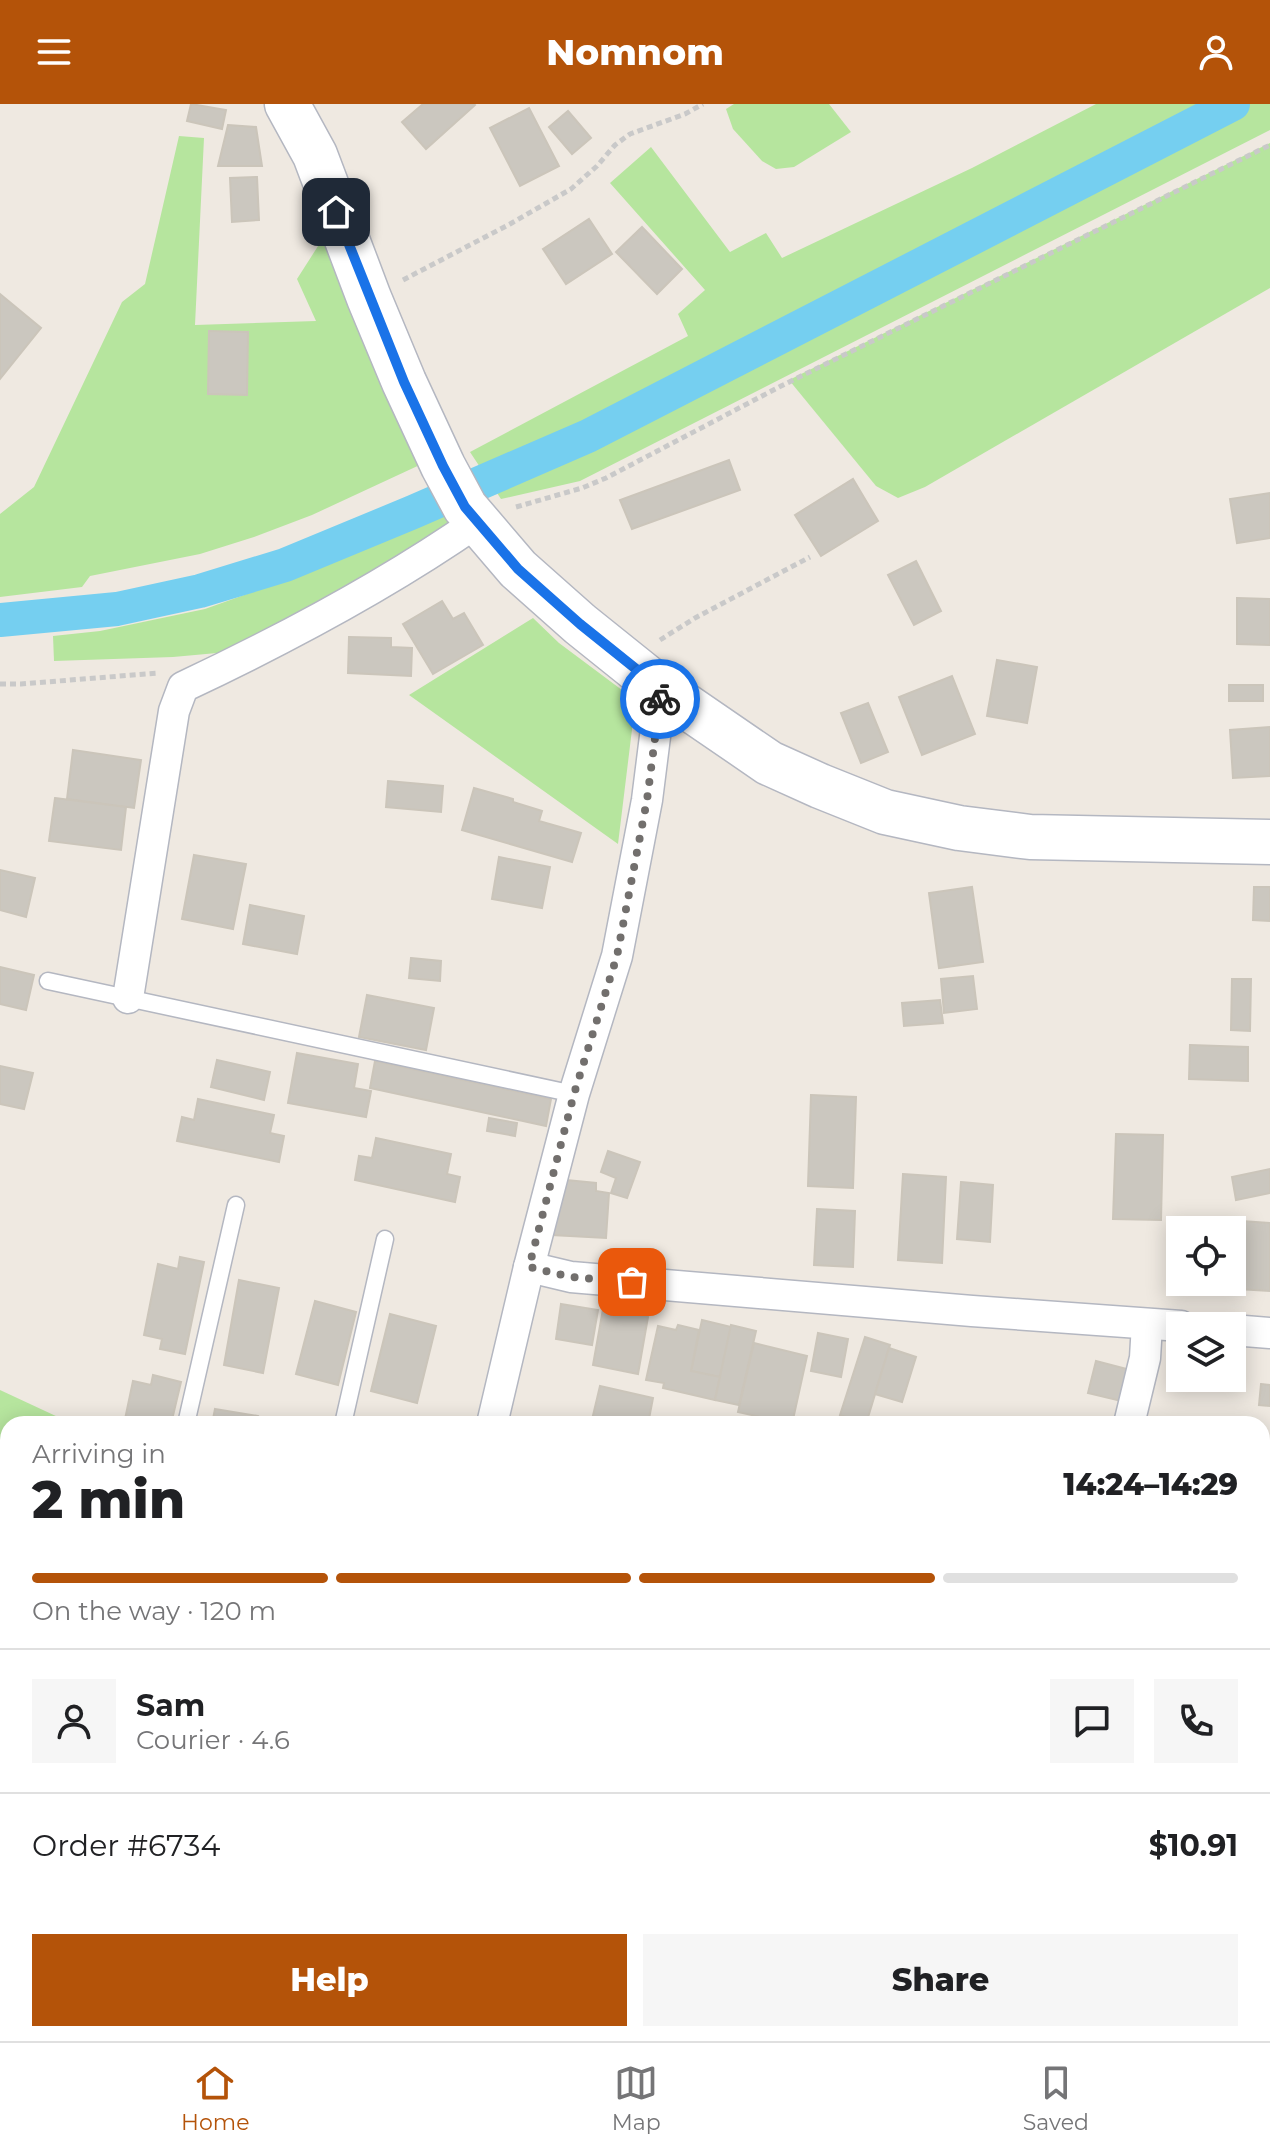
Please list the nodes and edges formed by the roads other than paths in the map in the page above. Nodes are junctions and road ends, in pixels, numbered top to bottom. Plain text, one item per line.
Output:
1 (287, 104) edge
2 (471, 515) junction
3 (647, 678) junction
4 (1270, 842) edge
5 (48, 981) dead end
6 (128, 998) junction
7 (574, 1094) junction
8 (236, 1205) dead end
9 (385, 1239) dead end
10 (529, 1267) junction
11 (1147, 1324) junction
12 (1166, 1325) edge
13 (1246, 1331) edge
14 (1270, 1333) edge
15 (188, 1416) edge
16 (345, 1416) edge
17 (494, 1416) edge
18 (1131, 1416) edge

1 - 2 main road
2 - 3 main road
2 - 6 street
3 - 4 main road
3 - 7 street
5 - 6 lane
6 - 7 lane
7 - 10 street
8 - 15 lane
9 - 16 lane
10 - 11 street
10 - 17 street
11 - 12 street
11 - 18 street
13 - 14 street

